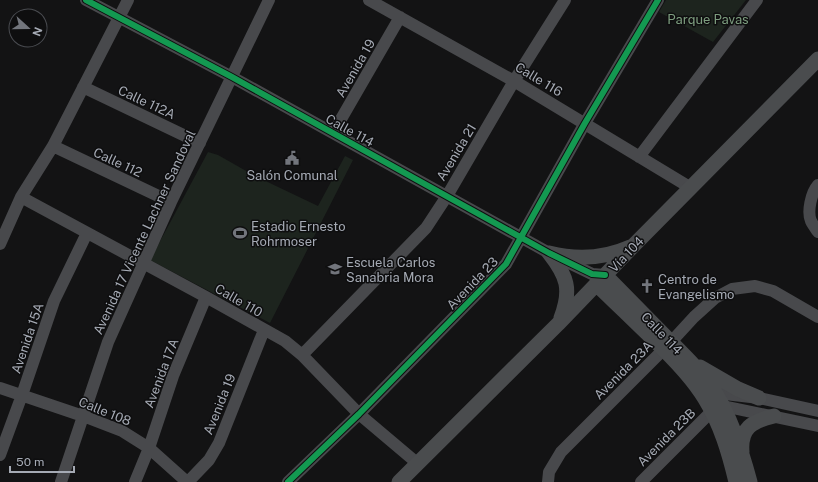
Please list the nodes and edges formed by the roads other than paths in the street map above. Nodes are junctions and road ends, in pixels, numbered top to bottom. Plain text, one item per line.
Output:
1 (86, 0) edge
2 (128, 0) edge
3 (269, 0) edge
4 (369, 0) edge
5 (565, 0) edge
6 (658, 0) edge
7 (758, 0) edge
8 (400, 17) junction
9 (119, 18) junction
10 (818, 59) edge
11 (232, 77) junction
12 (514, 81) junction
13 (83, 87) junction
14 (584, 123) junction
15 (333, 132) junction
16 (200, 143) junction
17 (53, 146) junction
18 (639, 156) junction
19 (818, 185) edge
20 (691, 188) junction
21 (447, 196) junction
22 (21, 198) junction
23 (171, 202) junction
24 (818, 232) edge
25 (87, 233) junction
26 (521, 237) junction
27 (0, 244) edge
28 (634, 245) junction
29 (548, 253) junction
30 (144, 263) junction
31 (597, 278) junction
32 (206, 297) junction
33 (818, 317) edge
34 (558, 324) junction
35 (264, 330) junction
36 (672, 348) junction
37 (302, 355) junction
38 (0, 388) edge
39 (22, 395) junction
40 (759, 398) junction
41 (714, 402) junction
42 (818, 411) edge
43 (359, 414) junction
44 (83, 416) junction
45 (774, 416) junction
46 (818, 426) edge
47 (149, 448) junction
48 (742, 453) junction
49 (0, 455) edge
50 (417, 464) junction
51 (61, 482) edge
52 (135, 482) edge
53 (188, 482) edge
54 (288, 482) edge
55 (399, 482) edge
56 (548, 482) edge
57 (641, 482) edge
58 (736, 482) edge
59 (750, 482) edge

1 - 9 street, Calle 114
2 - 9 street
3 - 11 street, Avenida 17 Vicente Lachner Sandoval
4 - 8 street, Calle 116
5 - 12 street, Avenida 21
6 - 14 street, Avenida 23
7 - 18 street
8 - 12 street, Calle 116
8 - 15 street, Avenida 19
9 - 11 street, Calle 114
9 - 13 street
10 - 20 main road, Vía 104
11 - 15 street, Calle 114
11 - 16 street, Avenida 17 Vicente Lachner Sandoval
12 - 14 street, Calle 116
12 - 21 street, Avenida 21
13 - 16 street, Calle 112A
13 - 17 street
14 - 18 street, Calle 116
14 - 26 street, Avenida 23
15 - 21 street, Calle 114
16 - 23 street, Avenida 17 Vicente Lachner Sandoval
17 - 22 street
17 - 23 street, Calle 112
18 - 20 street, Calle 116
19 - 24 street
20 - 28 main road, Vía 104
21 - 26 street, Calle 114
21 - 37 street, Avenida 21
22 - 25 street, Calle 110
22 - 27 street
23 - 30 street, Avenida 17 Vicente Lachner Sandoval
25 - 30 street, Calle 110
25 - 39 street, Avenida 15A
26 - 29 street, Calle 114
26 - 43 street, Avenida 23
28 - 29 main road
28 - 31 main road, Vía 104
29 - 31 street, Calle 114
29 - 34 main road
30 - 32 street, Calle 110
30 - 44 street, Avenida 17 Vicente Lachner Sandoval
31 - 34 main road, Vía 104
31 - 36 main road, Calle 114
32 - 35 street, Calle 110
32 - 47 street, Avenida 17A
33 - 36 street, Avenida 23A
34 - 50 main road, Vía 104
35 - 37 street, Calle 110
35 - 53 street, Avenida 19
36 - 40 main road
36 - 41 main road, Calle 114
36 - 56 street, Avenida 23A
37 - 43 street, Calle 110
38 - 39 street, Calle 108
39 - 44 street, Calle 108
39 - 49 street, Avenida 15A
40 - 41 street
40 - 42 street
41 - 45 street
41 - 48 main road
41 - 57 street, Avenida 23B
41 - 58 main road
43 - 50 street, Calle 110
43 - 54 street, Avenida 23
44 - 47 street, Calle 108
44 - 51 street, Avenida 17 Vicente Lachner Sandoval
45 - 46 street
45 - 48 main road
47 - 52 street, Avenida 17A
47 - 53 street, Calle 108
48 - 59 main road
50 - 55 main road, Vía 104

